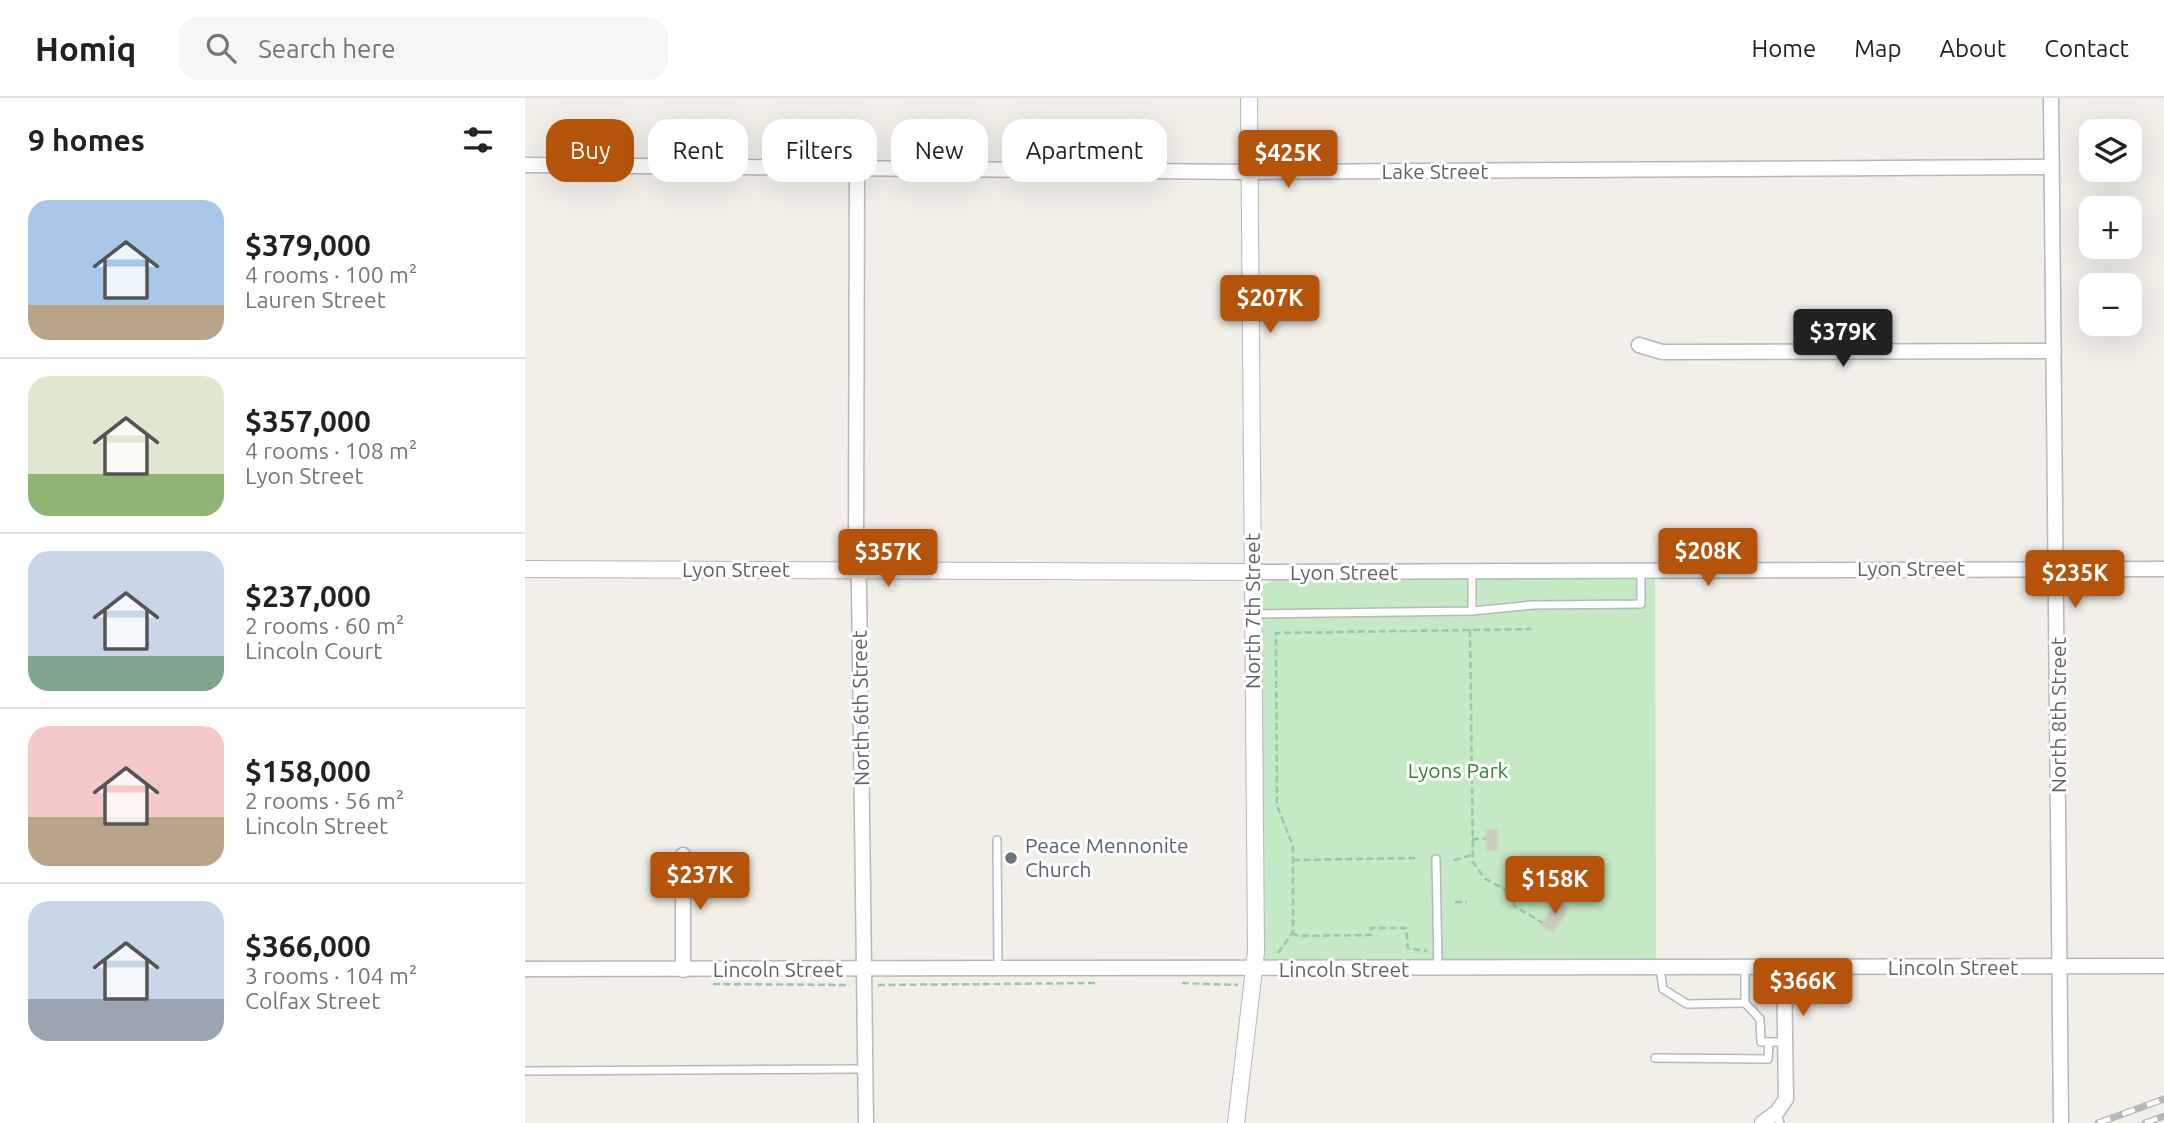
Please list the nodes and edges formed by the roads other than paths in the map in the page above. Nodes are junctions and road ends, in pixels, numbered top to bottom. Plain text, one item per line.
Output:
1 (1249, 98) edge
2 (2051, 98) edge
3 (525, 166) edge
4 (762, 167) edge
5 (2051, 167) junction
6 (877, 168) edge
7 (1250, 172) junction
8 (857, 182) edge
9 (1639, 345) dead end
10 (2054, 351) junction
11 (525, 569) edge
12 (2057, 569) junction
13 (2164, 569) edge
14 (858, 570) junction
15 (1253, 572) junction
16 (1641, 572) junction
17 (1472, 573) junction
18 (1472, 611) junction
19 (1253, 614) junction
20 (997, 840) dead end
21 (683, 855) dead end
22 (1437, 859) dead end
23 (2061, 967) junction
24 (2164, 967) edge
25 (1660, 968) junction
26 (1745, 968) junction
27 (1784, 968) junction
28 (525, 969) edge
29 (1438, 969) junction
30 (683, 970) junction
31 (865, 970) junction
32 (998, 970) junction
33 (1257, 975) junction
34 (1745, 1003) junction
35 (1769, 1042) junction
36 (1787, 1042) junction
37 (1655, 1058) dead end
38 (866, 1069) junction
39 (525, 1071) edge
40 (1778, 1118) edge
41 (866, 1123) edge
42 (1236, 1123) edge
43 (1762, 1123) edge
44 (2061, 1123) edge

1 - 7 street, North 7th Street
2 - 5 street, North 8th Street
3 - 4 street, Lake Street
5 - 7 street, Lake Street
5 - 10 street, North 8th Street
6 - 7 street, Lake Street
7 - 15 street, North 7th Street
8 - 14 street, North 6th Street
9 - 10 street
10 - 12 street, North 8th Street
11 - 14 street, Lyon Street
12 - 13 street, Lyon Street
12 - 16 street, Lyon Street
12 - 23 street, North 8th Street
14 - 15 street, Lyon Street
14 - 31 street, North 6th Street
15 - 17 street, Lyon Street
15 - 19 street, North 7th Street
16 - 17 street, Lyon Street
16 - 18 lane
17 - 18 lane
18 - 19 lane
19 - 33 street, North 7th Street
20 - 32 lane
21 - 30 street
22 - 29 lane
23 - 24 street, Lincoln Street
23 - 27 street, Lincoln Street
23 - 44 street, North 8th Street
25 - 26 street, Lincoln Street
25 - 29 street, Lincoln Street
25 - 34 lane
26 - 27 street, Lincoln Street
26 - 34 lane
27 - 36 street
28 - 30 street, Lincoln Street
29 - 33 street, Lincoln Street
30 - 31 street, Lincoln Street
31 - 32 street, Lincoln Street
31 - 38 street, North 6th Street
32 - 33 street, Lincoln Street
33 - 42 street, North 7th Street
34 - 35 lane
35 - 36 lane
35 - 37 lane
36 - 40 street
38 - 39 lane
38 - 41 street, North 6th Street
40 - 43 street

